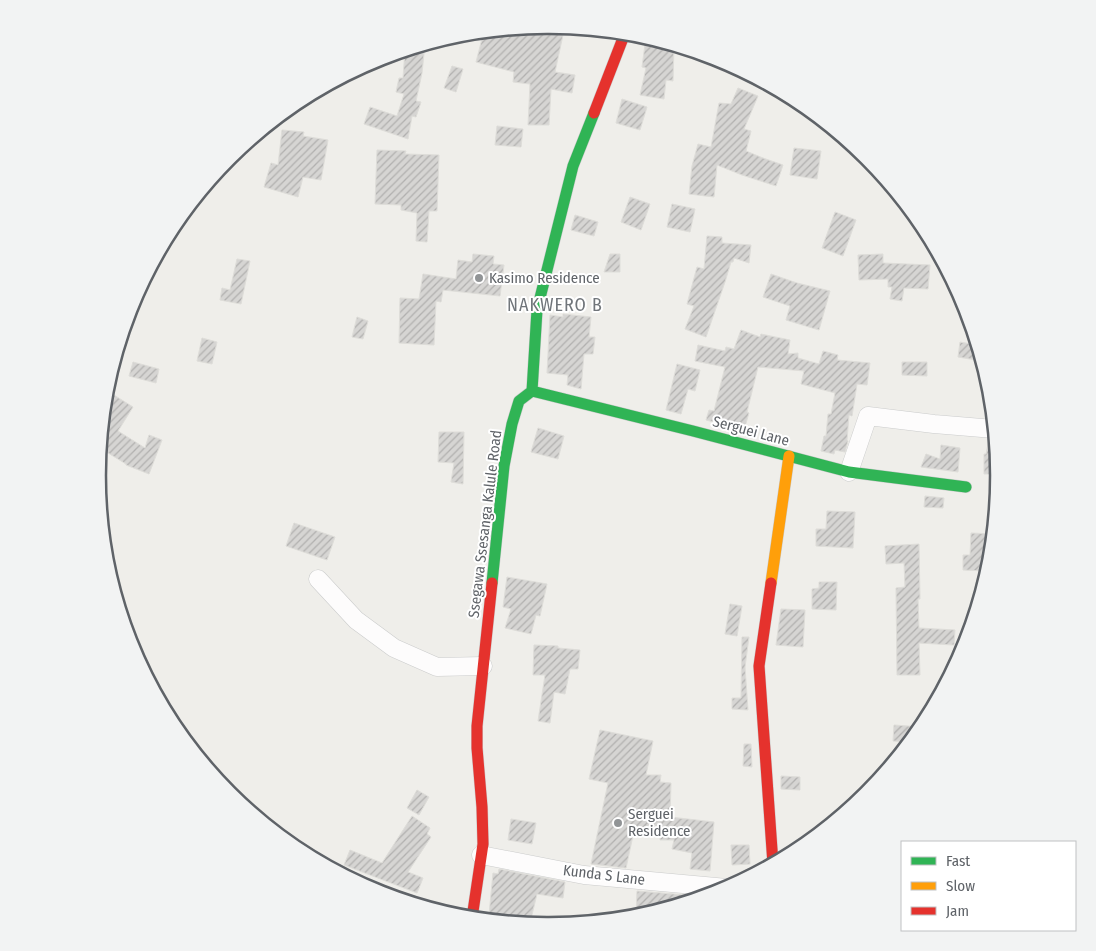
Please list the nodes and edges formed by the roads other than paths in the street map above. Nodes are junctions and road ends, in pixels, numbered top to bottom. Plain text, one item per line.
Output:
1 (622, 40) edge
2 (532, 391) junction
3 (987, 428) edge
4 (789, 456) junction
5 (849, 472) junction
6 (966, 487) dead end
7 (318, 579) dead end
8 (483, 666) junction
9 (481, 855) junction
10 (772, 856) edge
11 (710, 886) edge
12 (473, 911) edge

1 - 2 street
2 - 4 street, Serguei Lane
2 - 8 street, Ssegawa Ssesanga Kalule Road
3 - 5 street
4 - 5 street, Serguei Lane
4 - 10 street
5 - 6 street, Serguei Lane
7 - 8 street
8 - 9 street, Ssegawa Ssesanga Kalule Road
9 - 11 street, Kunda S Lane
9 - 12 street, Ssegawa Ssesanga Kalule Road

